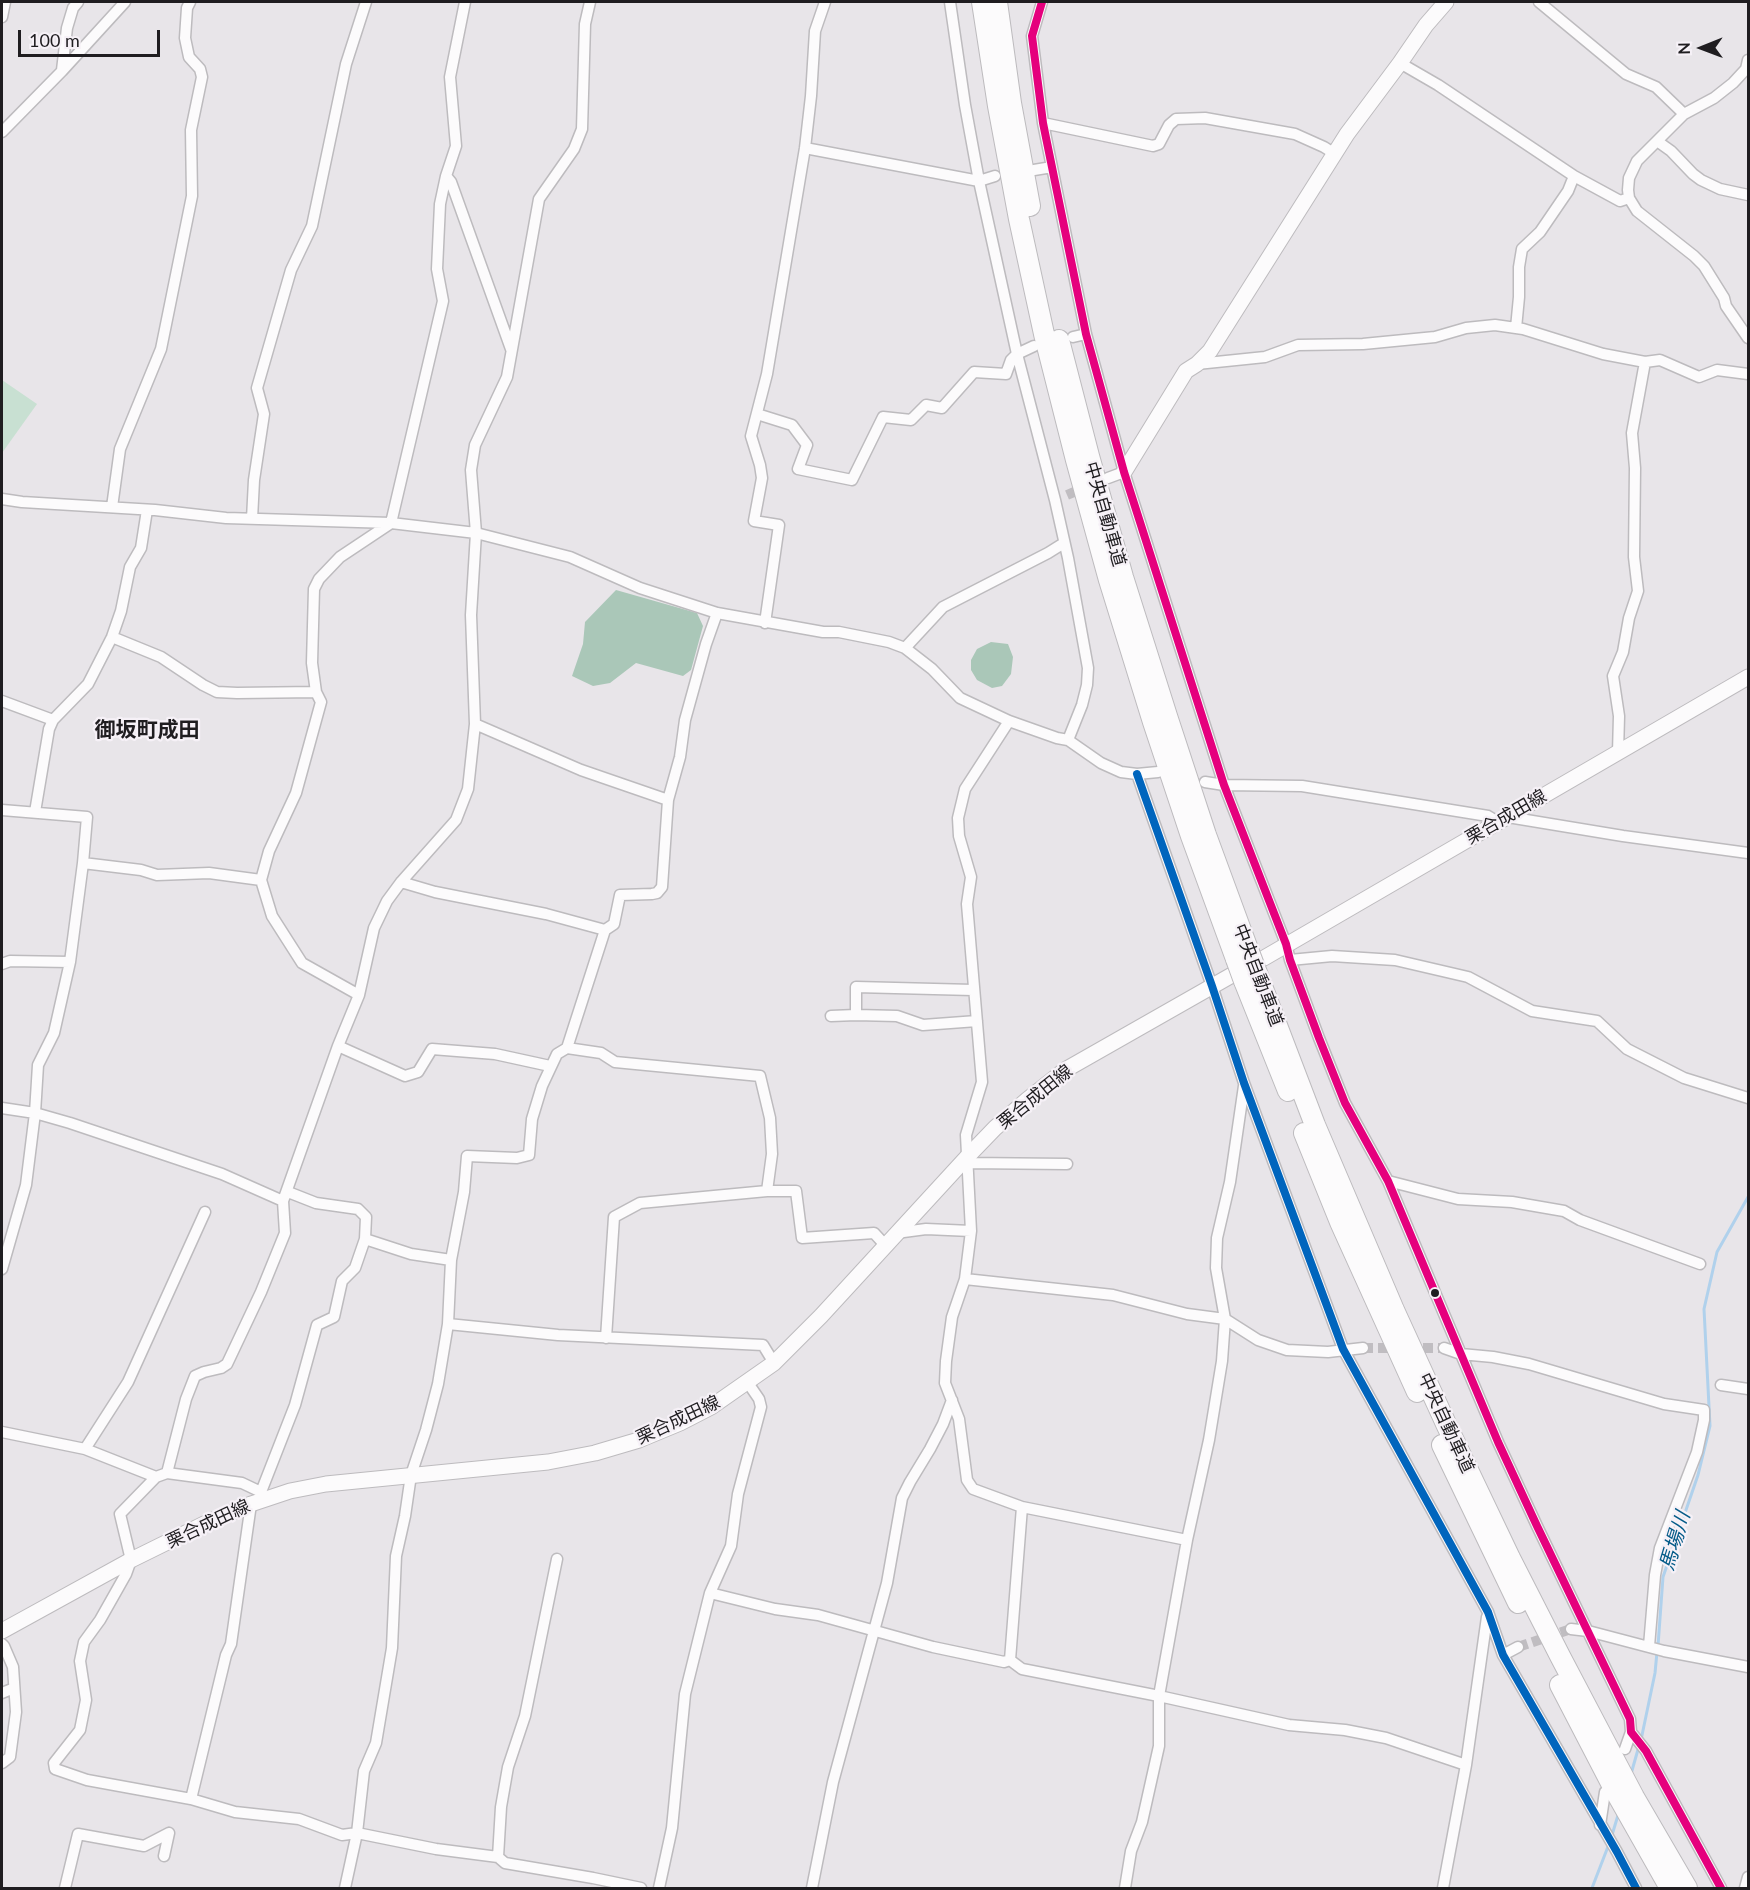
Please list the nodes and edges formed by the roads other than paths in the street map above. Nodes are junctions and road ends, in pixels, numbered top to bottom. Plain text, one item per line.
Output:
1 (5, 2) edge
2 (78, 2) edge
3 (125, 2) edge
4 (190, 2) edge
5 (366, 2) edge
6 (465, 2) edge
7 (590, 2) edge
8 (825, 2) edge
9 (950, 2) edge
10 (982, 2) edge
11 (997, 2) edge
12 (1042, 2) edge
13 (1446, 2) edge
14 (1539, 2) edge
15 (2, 17) edge
16 (1749, 60) edge
17 (1401, 63) junction
18 (62, 71) junction
19 (1684, 114) junction
20 (1043, 123) junction
21 (2, 132) edge
22 (1657, 141) junction
23 (805, 148) junction
24 (1335, 154) junction
25 (1052, 167) junction
26 (1034, 170) dead end
27 (446, 176) junction
28 (995, 176) dead end
29 (1574, 176) junction
30 (979, 181) junction
31 (1746, 190) edge
32 (1629, 198) junction
33 (1516, 328) junction
34 (1086, 334) junction
35 (1073, 337) dead end
36 (1749, 338) edge
37 (1034, 346) dead end
38 (511, 349) junction
39 (1017, 354) junction
40 (1645, 362) junction
41 (1197, 364) junction
42 (1749, 374) edge
43 (757, 414) junction
44 (1124, 472) junction
45 (1108, 478) dead end
46 (1067, 495) tunnel mouth
47 (2, 500) edge
48 (1055, 500) junction
49 (112, 507) junction
50 (147, 510) junction
51 (252, 519) junction
52 (391, 523) junction
53 (476, 532) junction
54 (1064, 543) junction
55 (717, 613) junction
56 (765, 623) junction
57 (112, 637) junction
58 (905, 648) junction
59 (1749, 677) edge
60 (316, 692) junction
61 (2, 701) edge
62 (53, 720) junction
63 (1009, 721) junction
64 (475, 724) junction
65 (1068, 740) junction
66 (1618, 753) junction
67 (1158, 772) dead end
68 (1137, 774) junction
69 (1205, 782) dead end
70 (1224, 785) junction
71 (668, 800) junction
72 (2, 810) edge
73 (34, 812) junction
74 (1503, 819) junction
75 (1749, 853) edge
76 (84, 863) junction
77 (261, 880) junction
78 (401, 882) junction
79 (605, 930) junction
80 (1286, 944) junction
81 (1290, 960) junction
82 (70, 962) junction
83 (2, 964) edge
84 (1247, 966) junction
85 (1212, 986) junction
86 (973, 990) junction
87 (359, 995) junction
88 (831, 1016) dead end
89 (855, 1016) junction
90 (977, 1021) junction
91 (338, 1046) junction
92 (567, 1048) junction
93 (550, 1066) junction
94 (1244, 1083) junction
95 (1749, 1098) edge
96 (2, 1108) edge
97 (35, 1113) junction
98 (967, 1159) junction
99 (1067, 1164) dead end
100 (1388, 1181) junction
101 (767, 1191) junction
102 (285, 1197) junction
103 (206, 1212) dead end
104 (971, 1231) junction
105 (365, 1239) junction
106 (891, 1239) junction
107 (451, 1260) junction
108 (1700, 1264) dead end
109 (2, 1269) edge
110 (965, 1279) junction
111 (1225, 1320) junction
112 (448, 1324) junction
113 (606, 1338) junction
114 (1363, 1348) tunnel mouth
115 (1444, 1348) tunnel mouth
116 (1343, 1349) junction
117 (1461, 1354) junction
118 (774, 1363) junction
119 (748, 1383) junction
120 (1721, 1385) dead end
121 (1749, 1389) edge
122 (952, 1400) junction
123 (2, 1432) edge
124 (85, 1449) junction
125 (167, 1473) junction
126 (411, 1475) junction
127 (156, 1477) junction
128 (257, 1499) junction
129 (1022, 1508) junction
130 (1187, 1540) junction
131 (557, 1559) dead end
132 (131, 1560) junction
133 (710, 1593) junction
134 (1488, 1612) junction
135 (1571, 1629) tunnel mouth
136 (2, 1630) edge
137 (874, 1630) junction
138 (1588, 1631) junction
139 (2, 1644) edge
140 (1518, 1647) tunnel mouth
141 (1654, 1648) junction
142 (1503, 1655) junction
143 (1010, 1660) junction
144 (1749, 1667) edge
145 (14, 1688) junction
146 (2, 1693) edge
147 (1159, 1696) junction
148 (7, 1732) edge
149 (1634, 1735) junction
150 (1625, 1749) dead end
151 (2, 1763) edge
152 (1466, 1765) junction
153 (1609, 1791) junction
154 (191, 1799) junction
155 (1631, 1806) junction
156 (1603, 1830) junction
157 (357, 1833) junction
158 (164, 1856) dead end
159 (498, 1857) junction
160 (1749, 1878) edge
161 (65, 1888) edge
162 (345, 1888) edge
163 (641, 1888) edge
164 (659, 1888) edge
165 (812, 1888) edge
166 (1125, 1888) edge
167 (1443, 1888) edge
168 (1636, 1888) edge
169 (1670, 1888) edge
170 (1687, 1888) edge
171 (1720, 1888) edge
172 (1745, 1888) edge

1 - 15 street
2 - 18 street
3 - 18 street
4 - 49 street
5 - 51 street
6 - 27 street
7 - 38 street
8 - 23 street
9 - 30 street
10 - 84 highway, 中央自動車道
11 - 84 highway, 中央自動車道
12 - 20 street
13 - 17 main road
14 - 19 street
16 - 19 street
17 - 24 main road
17 - 29 street
18 - 21 street
19 - 22 street
20 - 24 street
20 - 25 street
22 - 31 street
22 - 32 street
23 - 30 street
23 - 43 street
24 - 41 main road
25 - 26 street
25 - 34 street
27 - 38 street
27 - 52 street
28 - 30 street
29 - 32 street
29 - 33 street
30 - 39 street
32 - 36 street
33 - 40 street
33 - 41 street
34 - 35 street
34 - 44 street
37 - 39 street
38 - 53 street
39 - 43 street
39 - 48 street
40 - 42 street
40 - 66 street
41 - 44 main road
43 - 56 street
44 - 45 street
44 - 70 street
46 - 48 street
47 - 49 street
48 - 54 street
49 - 50 street
50 - 51 street
50 - 57 street
51 - 52 street
52 - 53 street
52 - 60 street
53 - 55 street
53 - 64 street
54 - 58 street
54 - 65 street
55 - 56 street
55 - 71 street
56 - 58 street
57 - 60 street
57 - 62 street
58 - 63 street
59 - 66 main road, 栗合成田線
60 - 77 street
61 - 62 street
62 - 73 street
63 - 65 street
63 - 86 street
64 - 71 street
64 - 78 street
65 - 68 street
66 - 74 main road, 栗合成田線
67 - 68 street
68 - 85 street
69 - 70 street
70 - 74 street
70 - 80 street
71 - 79 street
72 - 73 street
73 - 76 street
74 - 75 street
74 - 80 main road, 栗合成田線
76 - 77 street
76 - 82 street
77 - 87 street
78 - 79 street
78 - 87 street
79 - 92 street
80 - 81 street
80 - 84 main road, 栗合成田線
81 - 95 street
81 - 100 street
82 - 83 street
82 - 97 street
84 - 85 main road, 栗合成田線
84 - 153 highway, 中央自動車道
84 - 155 highway, 中央自動車道
85 - 94 street
85 - 98 main road, 栗合成田線
86 - 89 street
86 - 90 street
87 - 91 street
88 - 89 street
89 - 90 street
90 - 98 street
91 - 93 street
91 - 102 street
92 - 93 street
92 - 101 street
93 - 107 street
94 - 111 street
94 - 116 street
96 - 97 street
97 - 102 street
97 - 109 street
98 - 99 street
98 - 104 street
98 - 106 main road, 栗合成田線
100 - 108 street
100 - 117 street
101 - 106 street
101 - 113 street
102 - 105 street
102 - 125 street
103 - 124 street
104 - 106 street
104 - 110 street
105 - 107 street
105 - 128 street
106 - 118 main road, 栗合成田線
107 - 112 street
110 - 111 street
110 - 122 street
111 - 116 street
111 - 130 street
112 - 113 street
112 - 126 street
113 - 118 street
114 - 116 street
115 - 117 street
116 - 134 street
117 - 138 street
117 - 141 street
118 - 119 main road, 栗合成田線
119 - 126 main road, 栗合成田線
119 - 133 street
120 - 121 street
122 - 129 street
122 - 137 street
123 - 124 street
124 - 127 street
125 - 127 street
125 - 128 street
126 - 128 main road, 栗合成田線
126 - 157 street
127 - 132 street
128 - 132 main road, 栗合成田線
128 - 154 street
129 - 130 street
129 - 143 street
130 - 147 street
131 - 159 street
132 - 136 main road, 栗合成田線
132 - 154 street
133 - 137 street
133 - 164 street
134 - 142 street
134 - 152 street
135 - 138 street
137 - 143 street
137 - 165 street
138 - 141 street
138 - 149 street
139 - 145 street
140 - 142 street
141 - 144 street
142 - 156 street
143 - 147 street
145 - 146 street
145 - 148 street
147 - 152 street
147 - 166 street
148 - 151 street
149 - 150 street
149 - 171 street
152 - 167 street
153 - 155 highway, 中央自動車道
153 - 156 street
154 - 157 street
155 - 169 highway, 中央自動車道
155 - 170 highway, 中央自動車道
156 - 168 street
157 - 159 street
157 - 162 street
158 - 161 street
159 - 163 street
160 - 172 street

